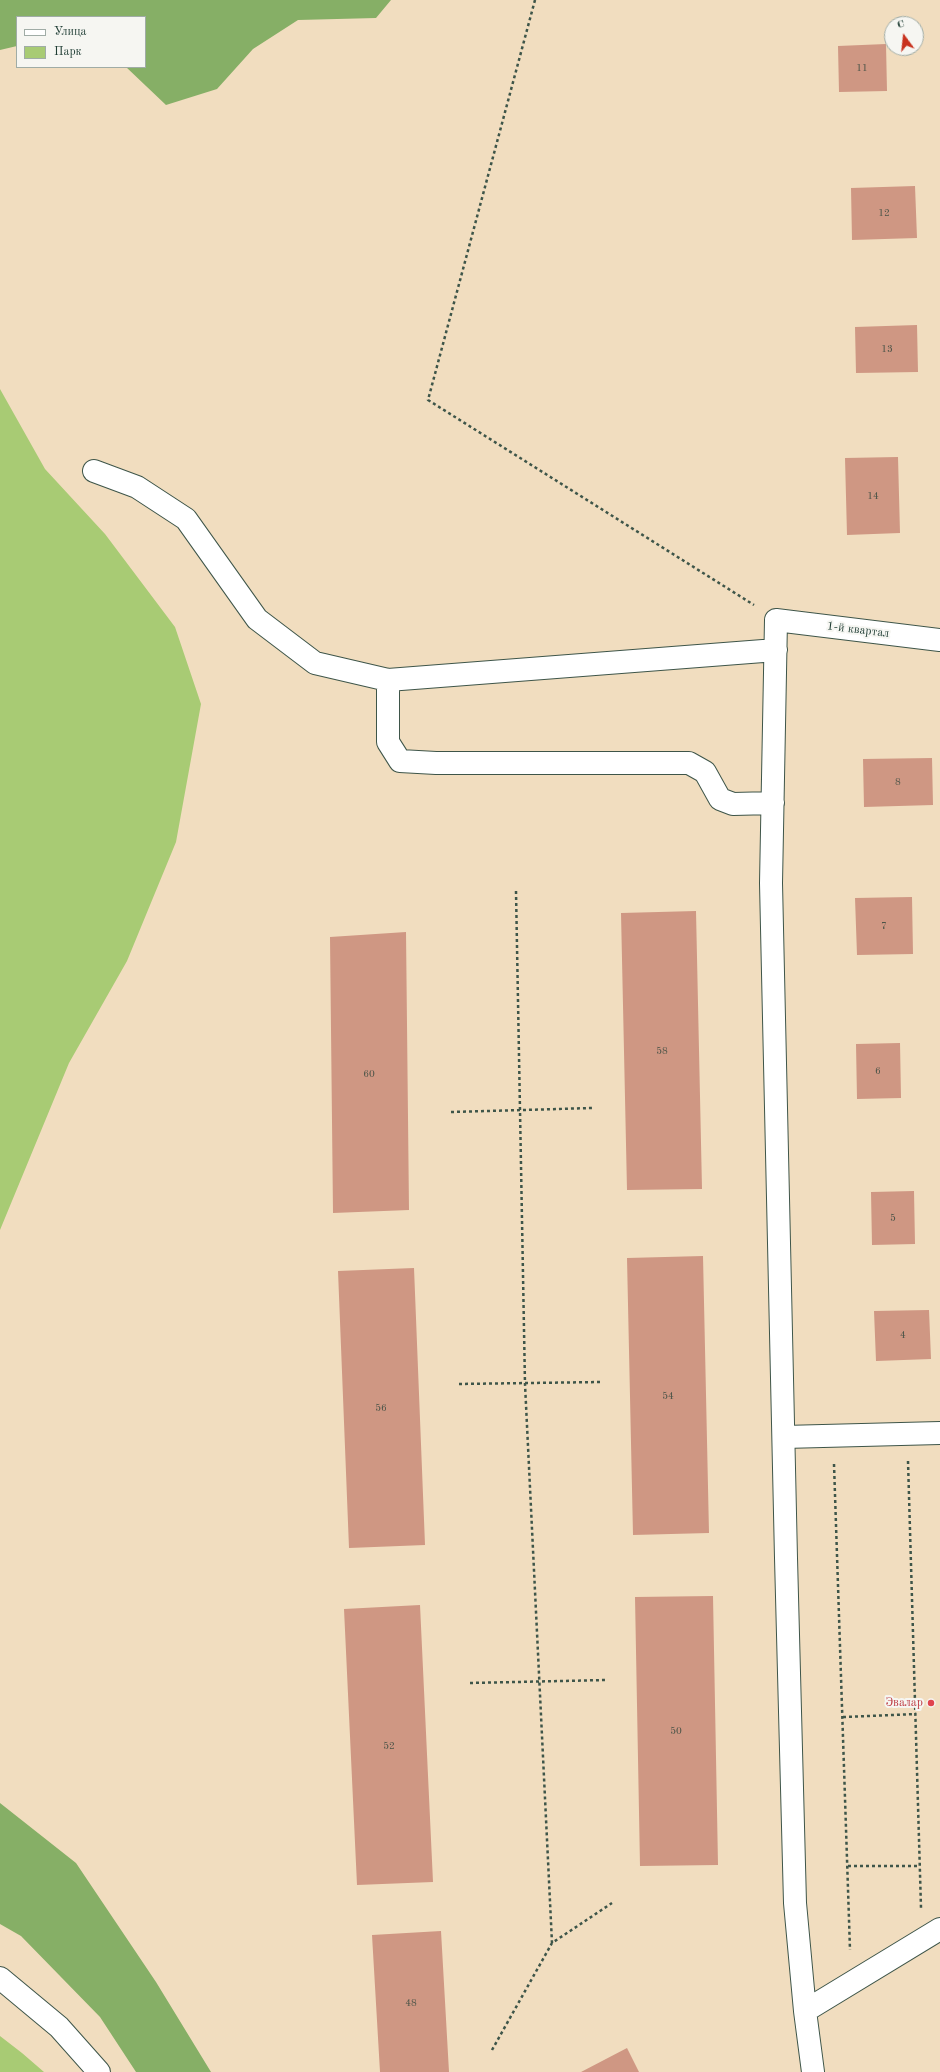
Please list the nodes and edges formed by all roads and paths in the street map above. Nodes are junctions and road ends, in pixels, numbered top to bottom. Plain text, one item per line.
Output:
1 (535, 0) edge
2 (94, 471) dead end
3 (776, 620) junction
4 (940, 640) edge
5 (776, 650) junction
6 (388, 680) junction
7 (773, 803) junction
8 (516, 891) dead end
9 (593, 1108) dead end
10 (520, 1110) junction
11 (451, 1112) dead end
12 (600, 1382) dead end
13 (459, 1384) dead end
14 (525, 1384) junction
15 (940, 1433) edge
16 (908, 1434) junction
17 (833, 1436) junction
18 (784, 1437) junction
19 (607, 1680) dead end
20 (540, 1682) junction
21 (470, 1683) dead end
22 (916, 1714) junction
23 (843, 1717) junction
24 (848, 1866) junction
25 (920, 1866) junction
26 (612, 1903) dead end
27 (940, 1929) edge
28 (922, 1940) junction
29 (552, 1943) junction
30 (0, 1978) edge
31 (851, 1983) junction
32 (805, 2011) junction
33 (492, 2050) dead end
34 (99, 2072) edge
35 (813, 2072) edge

1 - 3 path
2 - 6 street
3 - 4 street, 1-й квартал
3 - 5 street
5 - 6 street
5 - 7 street
6 - 7 street
7 - 18 street
8 - 10 path
9 - 10 path
10 - 11 path
10 - 14 path
12 - 14 path
13 - 14 path
14 - 20 path
15 - 16 street
16 - 17 street
16 - 22 path
17 - 18 street
17 - 23 path
18 - 32 street
19 - 20 path
20 - 21 path
20 - 29 path
22 - 23 path
22 - 25 path
23 - 24 path
24 - 25 path
24 - 31 path
25 - 28 path
26 - 29 path
27 - 28 street
28 - 31 street
29 - 33 path
30 - 34 street
31 - 32 street
32 - 35 street

